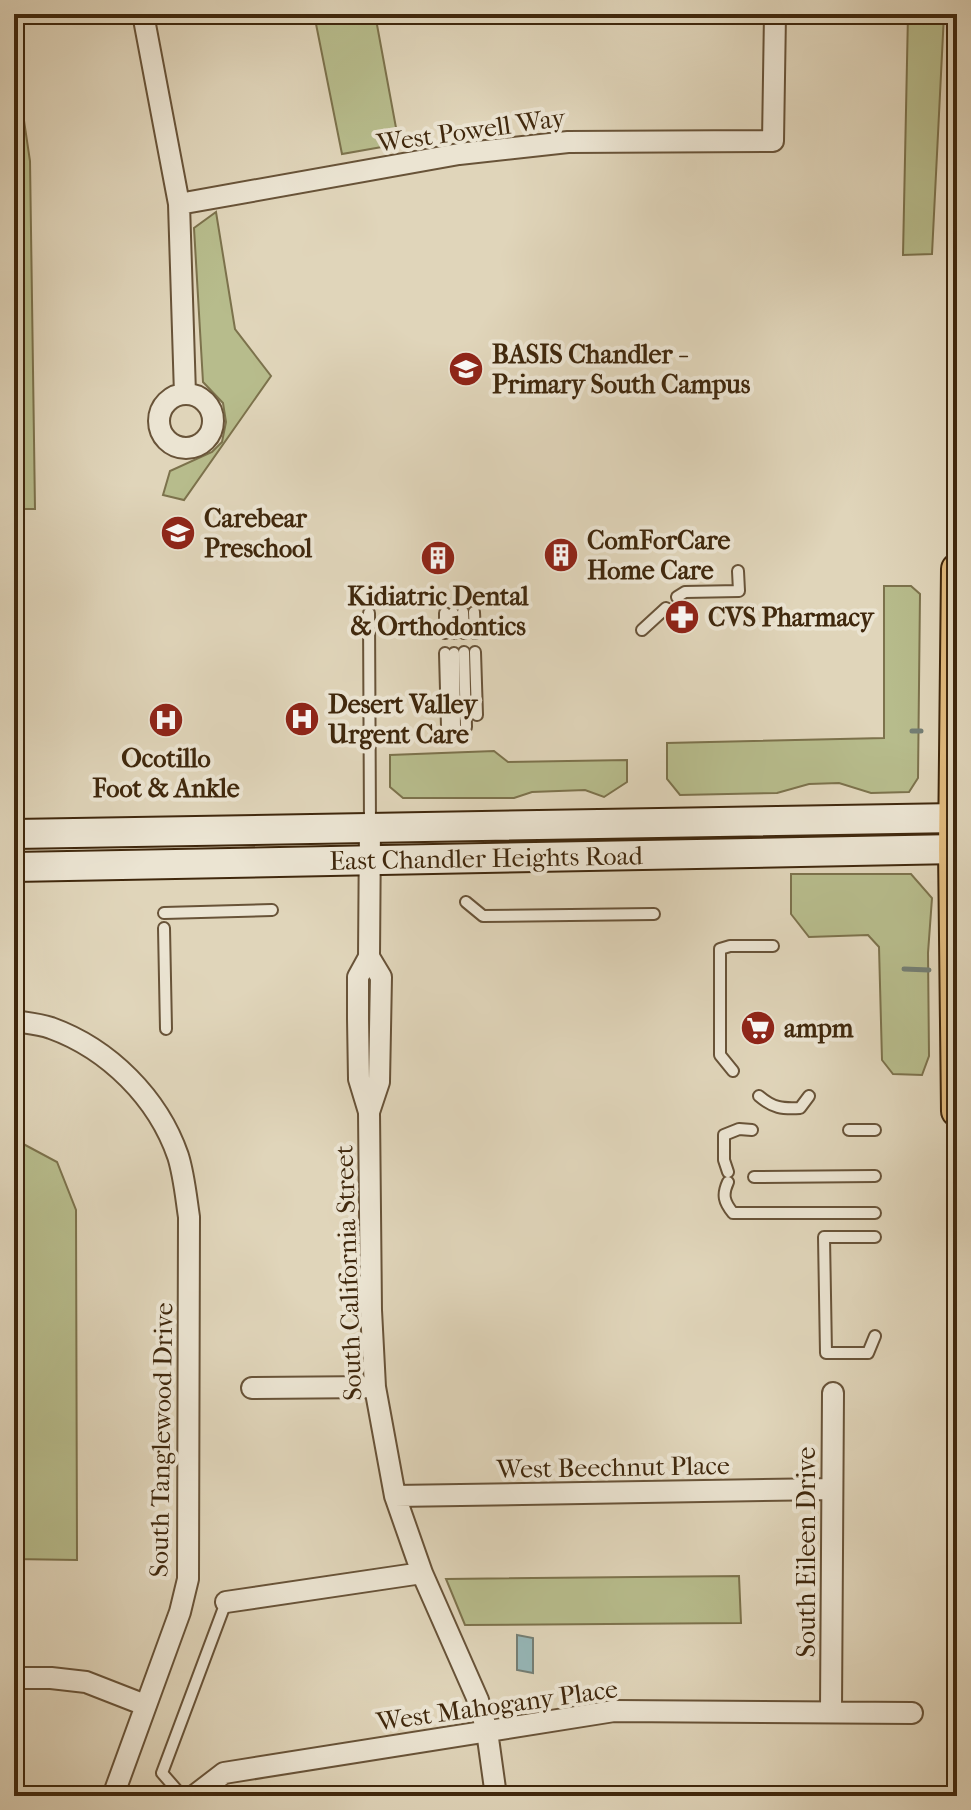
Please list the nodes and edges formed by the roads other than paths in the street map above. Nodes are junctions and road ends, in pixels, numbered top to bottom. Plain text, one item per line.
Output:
1 (143, 14) edge
2 (775, 14) edge
3 (179, 204) junction
4 (185, 394) dead end
5 (957, 569) edge
6 (738, 571) dead end
7 (677, 597) dead end
8 (666, 608) dead end
9 (369, 613) dead end
10 (459, 613) joint
11 (642, 630) dead end
12 (460, 653) junction
13 (477, 715) dead end
14 (956, 818) edge
15 (465, 826) junction
16 (370, 827) junction
17 (14, 834) edge
18 (956, 849) edge
19 (465, 858) junction
20 (369, 860) junction
21 (14, 867) edge
22 (466, 902) dead end
23 (272, 910) dead end
24 (164, 913) dead end
25 (654, 914) dead end
26 (164, 928) dead end
27 (773, 946) dead end
28 (369, 957) junction
29 (358, 1019) junction
30 (381, 1019) junction
31 (14, 1021) edge
32 (166, 1029) dead end
33 (733, 1071) dead end
34 (759, 1096) dead end
35 (809, 1096) dead end
36 (957, 1111) edge
37 (369, 1112) junction
38 (752, 1130) dead end
39 (849, 1130) dead end
40 (875, 1130) dead end
41 (875, 1176) dead end
42 (754, 1177) dead end
43 (875, 1213) dead end
44 (875, 1237) dead end
45 (875, 1336) dead end
46 (375, 1387) junction
47 (252, 1388) dead end
48 (833, 1393) dead end
49 (832, 1489) junction
50 (395, 1496) junction
51 (422, 1573) junction
52 (226, 1602) joint
53 (14, 1678) edge
54 (145, 1705) junction
55 (831, 1711) junction
56 (912, 1713) dead end
57 (487, 1731) junction
58 (113, 1796) edge
59 (182, 1796) edge
60 (194, 1796) edge
61 (496, 1796) edge

1 - 3 street
2 - 3 street, West Powell Way
3 - 4 street
5 - 14 main road
6 - 7 lane
8 - 11 lane
9 - 16 lane
10 - 10 lane
12 - 12 lane
12 - 13 lane
14 - 15 main road, East Chandler Heights Road
14 - 18 main road
15 - 16 main road, East Chandler Heights Road
15 - 19 main road
16 - 17 main road, East Chandler Heights Road
16 - 20 street, South California Street
18 - 19 main road, East Chandler Heights Road
18 - 36 main road
19 - 20 main road, East Chandler Heights Road
20 - 21 main road, East Chandler Heights Road
20 - 28 street, South California Street
22 - 25 lane
23 - 24 lane
26 - 32 lane
27 - 33 lane
28 - 29 street, South California Street
28 - 30 street, South California Street
29 - 30 street
29 - 37 street, South California Street
30 - 37 street, South California Street
31 - 54 street, South Tanglewood Drive
34 - 35 lane
37 - 46 street, South California Street
38 - 43 lane
39 - 40 lane
41 - 42 lane
44 - 45 lane
46 - 47 street
46 - 50 street, South California Street
48 - 49 street, South Eileen Drive
49 - 50 street, West Beechnut Place
49 - 55 street, South Eileen Drive
50 - 51 street, South California Street
51 - 52 street
51 - 57 street, South California Street
52 - 59 lane
53 - 54 street
54 - 58 street, South Tanglewood Drive
55 - 56 street, West Mahogany Place
55 - 57 street, West Mahogany Place
57 - 60 street, West Mahogany Place
57 - 61 street, South California Street

